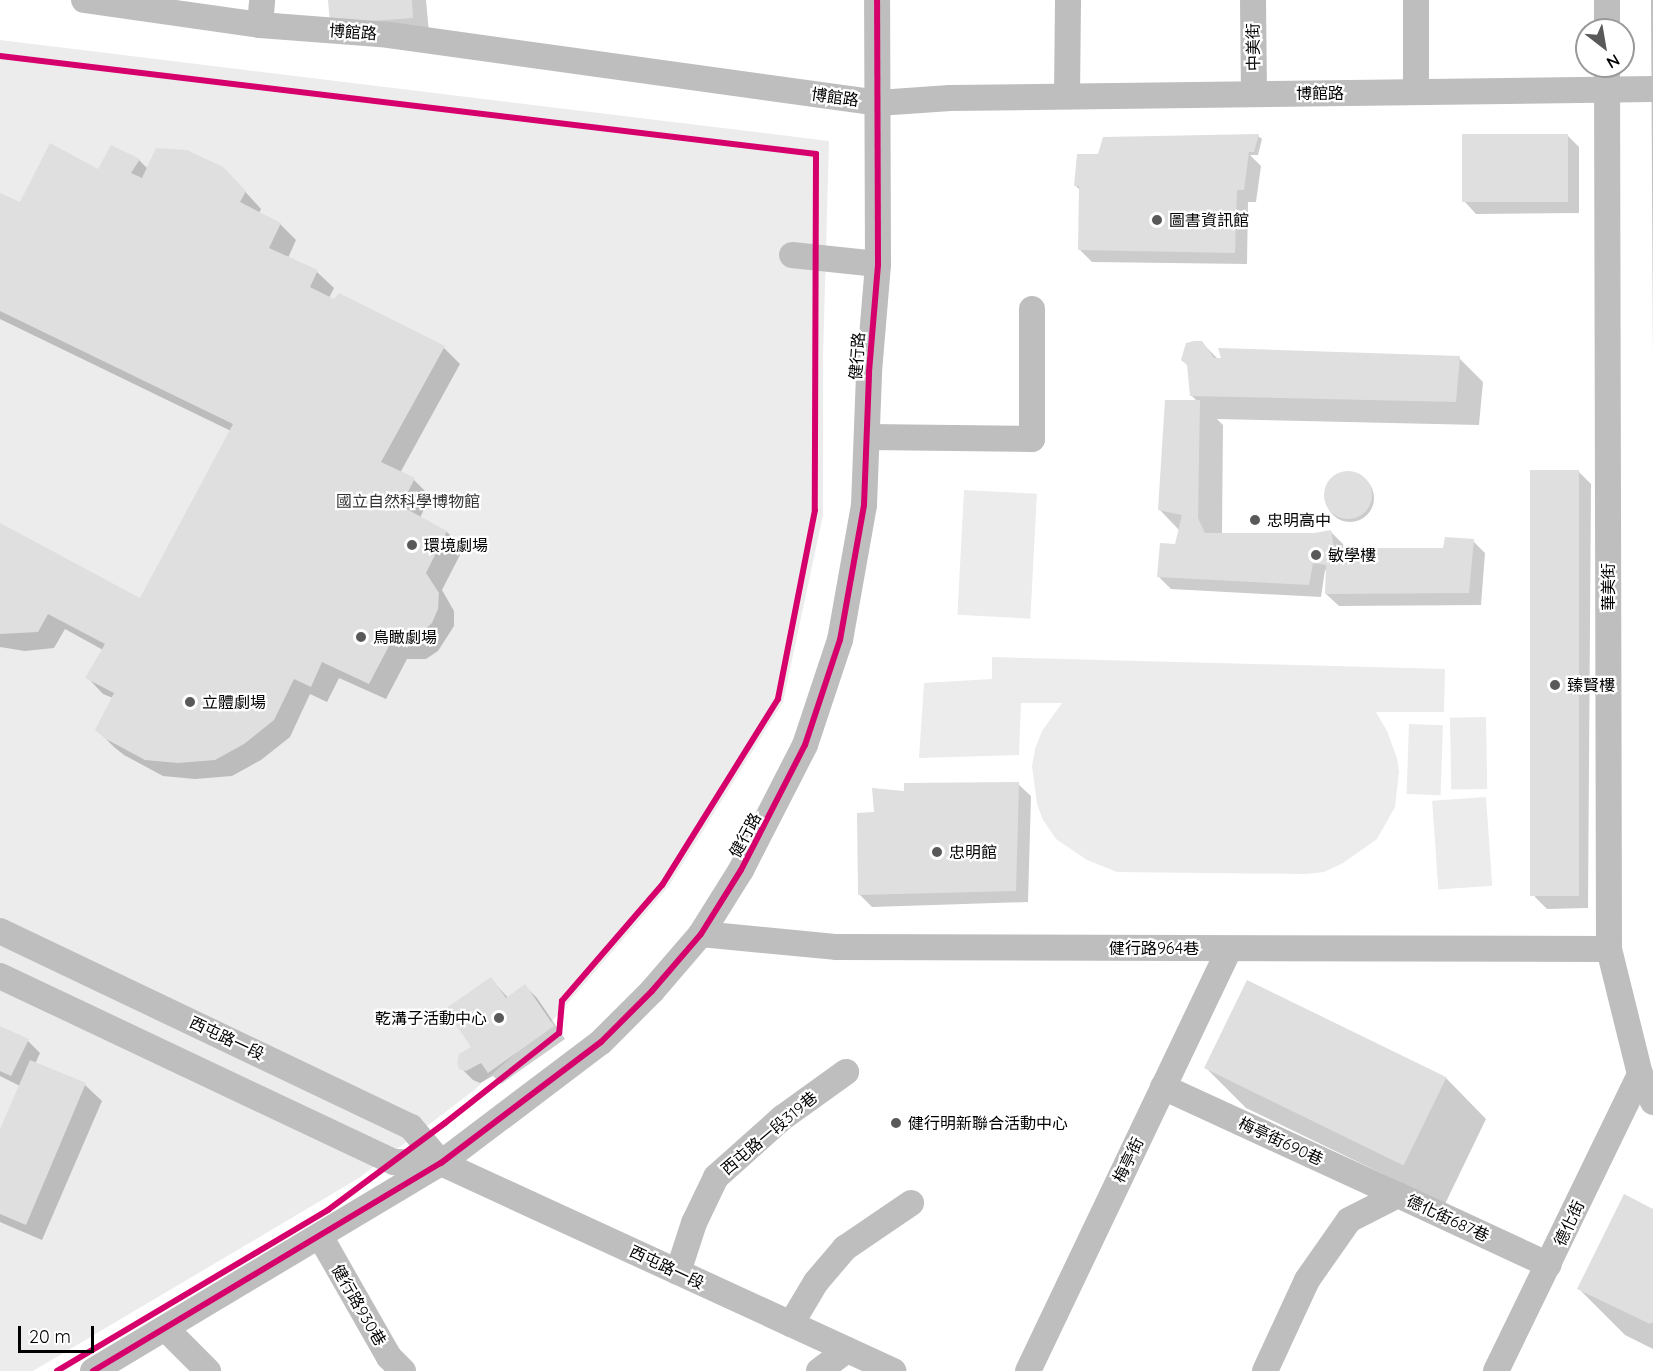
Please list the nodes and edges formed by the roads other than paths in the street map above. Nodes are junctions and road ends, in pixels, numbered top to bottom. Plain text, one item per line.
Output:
1 (84, 0) edge
2 (262, 0) edge
3 (877, 0) edge
4 (1068, 0) edge
5 (1253, 0) edge
6 (1416, 0) edge
7 (1607, 0) edge
8 (1607, 18) edge
9 (260, 25) junction
10 (1614, 81) edge
11 (1653, 89) edge
12 (1416, 92) junction
13 (1254, 93) junction
14 (1067, 96) junction
15 (878, 103) junction
16 (792, 255) dead end
17 (878, 264) junction
18 (1032, 309) dead end
19 (867, 437) junction
20 (0, 931) edge
21 (701, 934) junction
22 (1229, 949) junction
23 (1609, 949) junction
24 (0, 976) edge
25 (846, 1072) dead end
26 (1640, 1074) junction
27 (1163, 1087) junction
28 (1653, 1102) edge
29 (441, 1162) junction
30 (1398, 1196) junction
31 (911, 1203) dead end
32 (320, 1236) junction
33 (1549, 1264) junction
34 (678, 1272) junction
35 (791, 1324) junction
36 (165, 1328) junction
37 (847, 1350) junction
38 (93, 1371) edge
39 (208, 1371) edge
40 (403, 1371) edge
41 (819, 1371) edge
42 (893, 1371) edge
43 (1028, 1371) edge
44 (1265, 1371) edge
45 (1496, 1371) edge

1 - 9 street, 博館路
2 - 9 street
3 - 15 street, 健行路
4 - 14 street
5 - 13 street, 中美街
6 - 12 street
7 - 8 street
9 - 15 street, 博館路
10 - 11 street, 博館路
10 - 12 street, 博館路
10 - 23 street, 華美街
12 - 13 street, 博館路
13 - 14 street, 博館路
14 - 15 street, 博館路
15 - 17 street, 健行路
16 - 17 street
17 - 19 street, 健行路
18 - 19 street
19 - 21 street, 健行路
20 - 29 street, 西屯路一段
21 - 22 street, 健行路964巷
21 - 29 street, 健行路
22 - 23 street, 健行路964巷
22 - 27 street, 梅亭街
23 - 26 street, 華美街
24 - 29 street, 西屯路一段
25 - 34 street, 西屯路一段319巷
26 - 28 street, 華美街
26 - 33 street, 德化街
27 - 30 street, 梅亭街690巷
27 - 43 street, 梅亭街
29 - 32 street, 健行路
29 - 34 street, 西屯路一段
30 - 33 street, 德化街687巷
30 - 44 street, 德化街687巷
31 - 35 street
32 - 36 street, 健行路
32 - 40 street, 健行路930巷
33 - 45 street, 德化街
34 - 35 street, 西屯路一段
35 - 37 street, 西屯路一段
36 - 38 street, 健行路
36 - 39 street
37 - 41 street
37 - 42 street, 西屯路一段

